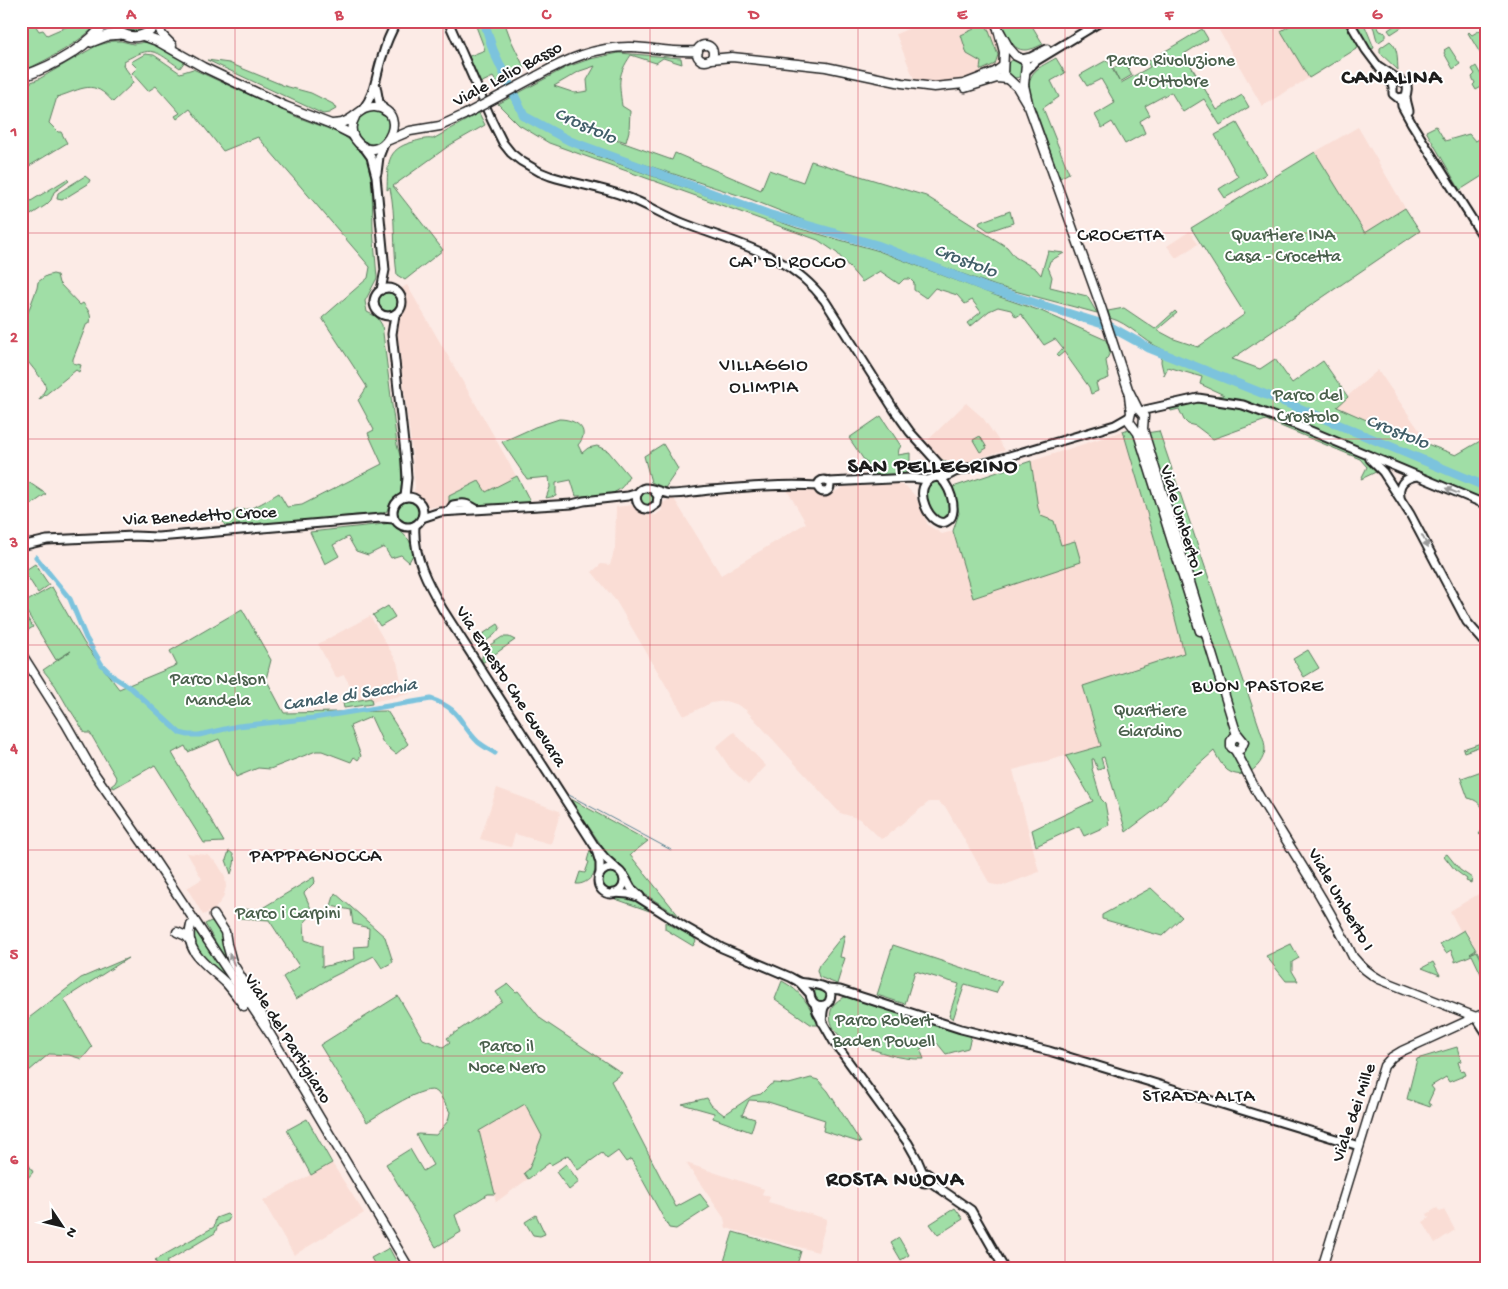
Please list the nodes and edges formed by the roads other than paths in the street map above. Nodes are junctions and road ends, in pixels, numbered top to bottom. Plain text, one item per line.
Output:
1 (107, 21) edge
2 (111, 21) edge
3 (397, 21) edge
4 (448, 21) edge
5 (1102, 21) edge
6 (1349, 21) edge
7 (157, 22) edge
8 (996, 25) edge
9 (122, 34) junction
10 (143, 36) junction
11 (1064, 43) junction
12 (79, 48) junction
13 (713, 50) junction
14 (698, 54) junction
15 (183, 55) junction
16 (732, 58) junction
17 (1019, 58) junction
18 (711, 59) junction
19 (1003, 64) junction
20 (1380, 67) junction
21 (1026, 73) junction
22 (21, 77) edge
23 (1009, 80) junction
24 (1401, 81) junction
25 (902, 83) junction
26 (376, 86) junction
27 (1393, 86) junction
28 (1404, 96) junction
29 (1029, 107) junction
30 (363, 109) junction
31 (385, 111) junction
32 (355, 117) junction
33 (391, 120) junction
34 (331, 124) junction
35 (410, 131) junction
36 (353, 135) junction
37 (386, 142) junction
38 (363, 146) junction
39 (376, 176) junction
40 (1487, 243) edge
41 (384, 270) junction
42 (393, 289) junction
43 (381, 290) junction
44 (395, 315) junction
45 (384, 316) junction
46 (392, 334) junction
47 (1137, 418) junction
48 (1365, 454) junction
49 (1417, 476) junction
50 (407, 478) junction
51 (904, 478) junction
52 (939, 480) junction
53 (653, 490) junction
54 (922, 491) junction
55 (638, 493) junction
56 (671, 494) junction
57 (405, 497) junction
58 (413, 498) junction
59 (615, 498) junction
60 (1400, 499) junction
61 (637, 501) junction
62 (658, 502) junction
63 (1487, 505) edge
64 (423, 509) junction
65 (440, 512) junction
66 (393, 515) junction
67 (422, 518) junction
68 (412, 527) junction
69 (21, 546) edge
70 (1487, 645) edge
71 (21, 653) edge
72 (1235, 738) junction
73 (1239, 748) junction
74 (594, 845) junction
75 (616, 868) junction
76 (600, 873) junction
77 (625, 877) junction
78 (614, 893) junction
79 (646, 901) junction
80 (214, 915) dead end
81 (191, 925) dead end
82 (177, 932) dead end
83 (191, 942) junction
84 (798, 982) junction
85 (816, 986) junction
86 (828, 989) junction
87 (847, 993) junction
88 (810, 994) junction
89 (828, 1003) junction
90 (815, 1004) junction
91 (1487, 1012) edge
92 (1476, 1017) junction
93 (822, 1022) junction
94 (1487, 1034) edge
95 (272, 1037) junction
96 (1359, 1146) junction
97 (409, 1268) edge
98 (1004, 1268) edge
99 (1322, 1268) edge

1 - 12 main road
2 - 9 main road
3 - 26 street
4 - 52 street
5 - 11 street
6 - 20 street
7 - 10 main road
7 - 15 main road
8 - 17 main road
8 - 19 main road
9 - 10 main road
9 - 12 main road
10 - 15 main road
11 - 17 street
11 - 21 street
12 - 22 main road
13 - 14 main road
13 - 16 main road
13 - 18 main road
14 - 18 main road
14 - 35 main road, Viale Lelio Basso, bridge
15 - 34 main road
16 - 18 main road
16 - 25 main road
17 - 19 main road
17 - 21 main road
19 - 23 main road
19 - 25 main road
20 - 24 street
20 - 27 street
21 - 23 main road
21 - 29 main road
23 - 25 main road
23 - 29 main road
24 - 27 street
24 - 28 street
26 - 30 street
26 - 31 street
27 - 28 street
28 - 40 street
29 - 47 main road, Viale Umberto I
30 - 31 main road
30 - 32 main road
31 - 33 main road
32 - 34 main road
32 - 36 main road
33 - 35 main road
33 - 37 main road
34 - 36 main road
35 - 37 main road, Viale Lelio Basso
36 - 38 main road
37 - 38 main road
37 - 39 street
38 - 39 street
39 - 41 street
41 - 42 street
41 - 43 street
42 - 43 street
42 - 44 street
43 - 45 street
44 - 45 street
44 - 46 street
45 - 46 street
46 - 50 street
47 - 48 street
47 - 52 street
47 - 72 main road, Viale Umberto I
48 - 49 street
48 - 60 street
49 - 60 street
63 -> 49 street
50 - 57 street
50 - 58 street
51 - 52 street
51 - 54 street
51 - 56 street
52 - 54 street
52 - 54 street
53 - 55 street
53 - 56 street
53 - 62 street
55 - 59 street
55 - 61 street
56 - 62 street
57 - 58 street
57 - 66 street
58 - 64 street
59 - 61 street
59 - 65 street
60 -> 70 street
61 - 62 street
64 - 65 street
64 - 67 street
65 - 67 street
66 - 68 street
66 - 69 street, Via Benedetto Croce
67 - 68 street
68 - 74 street, Via Ernesto Che Guevara
71 - 95 main road, Viale del Partigiano
72 - 73 main road
72 - 73 main road
73 - 92 main road, Viale Umberto I
74 - 75 street, Via Ernesto Che Guevara
74 - 76 street, Via Ernesto Che Guevara
75 - 76 street
75 - 77 street
76 - 78 street
77 - 78 street
77 - 79 street
78 - 79 street
79 - 84 street
95 -> 80 main road
81 - 83 main road
82 - 83 main road
83 - 95 main road
84 - 85 street
84 - 88 street
85 - 86 street
85 - 88 street
86 - 87 street
86 - 89 street
87 - 89 street
87 - 96 street
88 - 90 street
89 - 90 street
89 - 93 street
90 - 93 street
91 - 92 main road, Viale dei Mille
92 - 94 street
92 - 96 main road, Viale dei Mille
93 - 98 street
95 - 97 main road, Viale del Partigiano
96 - 99 main road, Viale dei Mille

